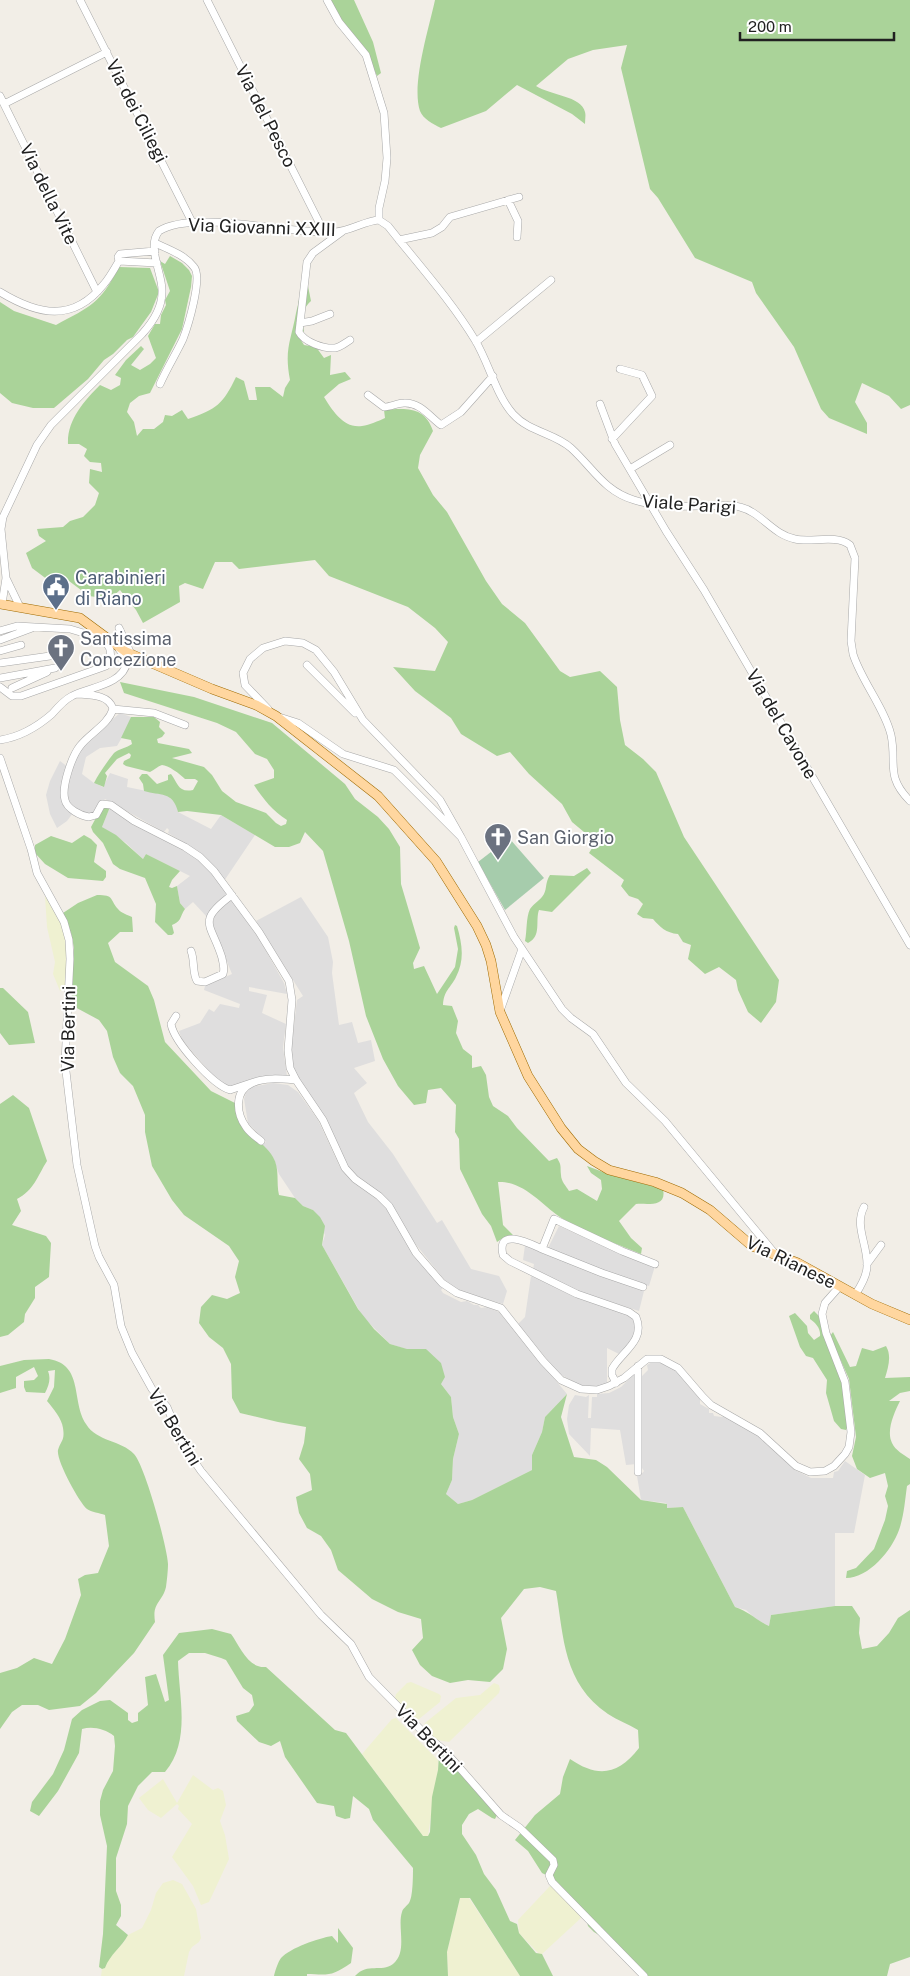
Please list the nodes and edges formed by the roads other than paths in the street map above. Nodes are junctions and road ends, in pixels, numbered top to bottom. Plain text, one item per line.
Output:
1 (80, 0) edge
2 (207, 0) edge
3 (328, 0) edge
4 (107, 52) junction
5 (0, 96) edge
6 (4, 104) junction
7 (519, 197) dead end
8 (508, 200) junction
9 (379, 220) junction
10 (192, 222) junction
11 (343, 231) junction
12 (324, 232) junction
13 (517, 237) dead end
14 (398, 240) junction
15 (154, 243) junction
16 (155, 251) junction
17 (119, 261) junction
18 (157, 263) junction
19 (551, 280) dead end
20 (0, 292) edge
21 (97, 292) junction
22 (330, 314) dead end
23 (300, 324) junction
24 (350, 340) dead end
25 (476, 342) junction
26 (620, 369) dead end
27 (493, 376) junction
28 (160, 384) dead end
29 (368, 395) dead end
30 (600, 404) dead end
31 (612, 439) junction
32 (670, 445) dead end
33 (630, 469) junction
34 (652, 504) junction
35 (6, 578) junction
36 (1, 604) edge
37 (20, 607) junction
38 (34, 627) junction
39 (119, 628) dead end
40 (0, 630) edge
41 (102, 638) junction
42 (0, 640) edge
43 (21, 645) dead end
44 (117, 647) junction
45 (0, 651) edge
46 (130, 654) junction
47 (57, 655) dead end
48 (0, 663) edge
49 (307, 665) dead end
50 (0, 678) edge
51 (0, 688) edge
52 (12, 688) dead end
53 (76, 694) junction
54 (113, 709) junction
55 (276, 716) junction
56 (363, 720) junction
57 (185, 725) dead end
58 (0, 740) edge
59 (0, 758) edge
60 (910, 801) edge
61 (461, 837) junction
62 (232, 895) junction
63 (910, 944) edge
64 (522, 949) junction
65 (191, 951) dead end
66 (500, 1012) junction
67 (176, 1016) dead end
68 (296, 1080) junction
69 (254, 1082) junction
70 (261, 1141) dead end
71 (864, 1207) dead end
72 (880, 1245) dead end
73 (542, 1249) junction
74 (777, 1256) junction
75 (655, 1264) dead end
76 (867, 1264) junction
77 (840, 1286) junction
78 (643, 1287) dead end
79 (855, 1295) junction
80 (910, 1320) edge
81 (638, 1366) junction
82 (616, 1383) junction
83 (638, 1472) dead end
84 (644, 1976) edge

1 - 4 street, Via dei Ciliegi
2 - 12 street, Via del Pesco
3 - 9 street
4 - 6 street
4 - 10 street, Via dei Ciliegi
5 - 6 street, Via della Vite
6 - 21 street, Via della Vite
7 - 8 street
8 - 13 street
8 - 14 street
9 - 11 street, Via Giovanni XXIII
9 - 14 street, Viale Parigi
10 - 12 street, Via Giovanni XXIII
10 - 15 street, Via Giovanni XXIII
11 - 12 street, Via Giovanni XXIII
11 - 23 street
14 - 25 street, Viale Parigi
15 - 16 street
15 - 28 street
16 - 17 street
16 - 18 street
17 - 18 street
17 - 21 street
18 - 35 street
19 - 25 street
20 - 21 street
22 - 23 street
23 - 24 street
25 - 27 street, Viale Parigi
26 - 31 street
27 - 29 street
27 - 34 street, Viale Parigi
30 - 31 street, Via del Cavone
31 - 33 street, Via del Cavone
32 - 33 street
33 - 34 street, Via del Cavone
34 - 60 street, Viale Parigi
34 - 63 street, Via del Cavone
35 - 36 street
35 - 37 street
36 - 37 main road, Via Rianese
37 - 41 main road, Via Rianese
38 - 40 street
38 - 41 street
38 - 42 street
39 - 46 street
41 - 44 main road, Via Rianese
41 - 51 street
43 - 45 street
44 - 46 main road, Via Rianese
44 - 53 street
46 - 55 main road, Via Rianese
47 - 48 street
49 - 56 street
50 - 52 street
53 - 54 street
53 - 58 street
54 - 57 street
54 - 62 street
55 - 56 street
55 - 61 street
55 - 66 main road, Via Rianese
56 - 61 street
59 - 84 street, Via Bertini
61 - 64 street
62 - 65 street
62 - 68 street
64 - 66 street
64 - 74 street
66 - 74 main road, Via Rianese
67 - 69 street
68 - 69 street
68 - 82 street
69 - 70 street
71 - 76 street
72 - 76 street
73 - 75 street
73 - 78 street
73 - 82 street
74 - 77 main road, Via Rianese
76 - 79 street
77 - 79 main road, Via Rianese
77 - 81 street
79 - 80 main road, Via Rianese
81 - 82 street
81 - 83 street

